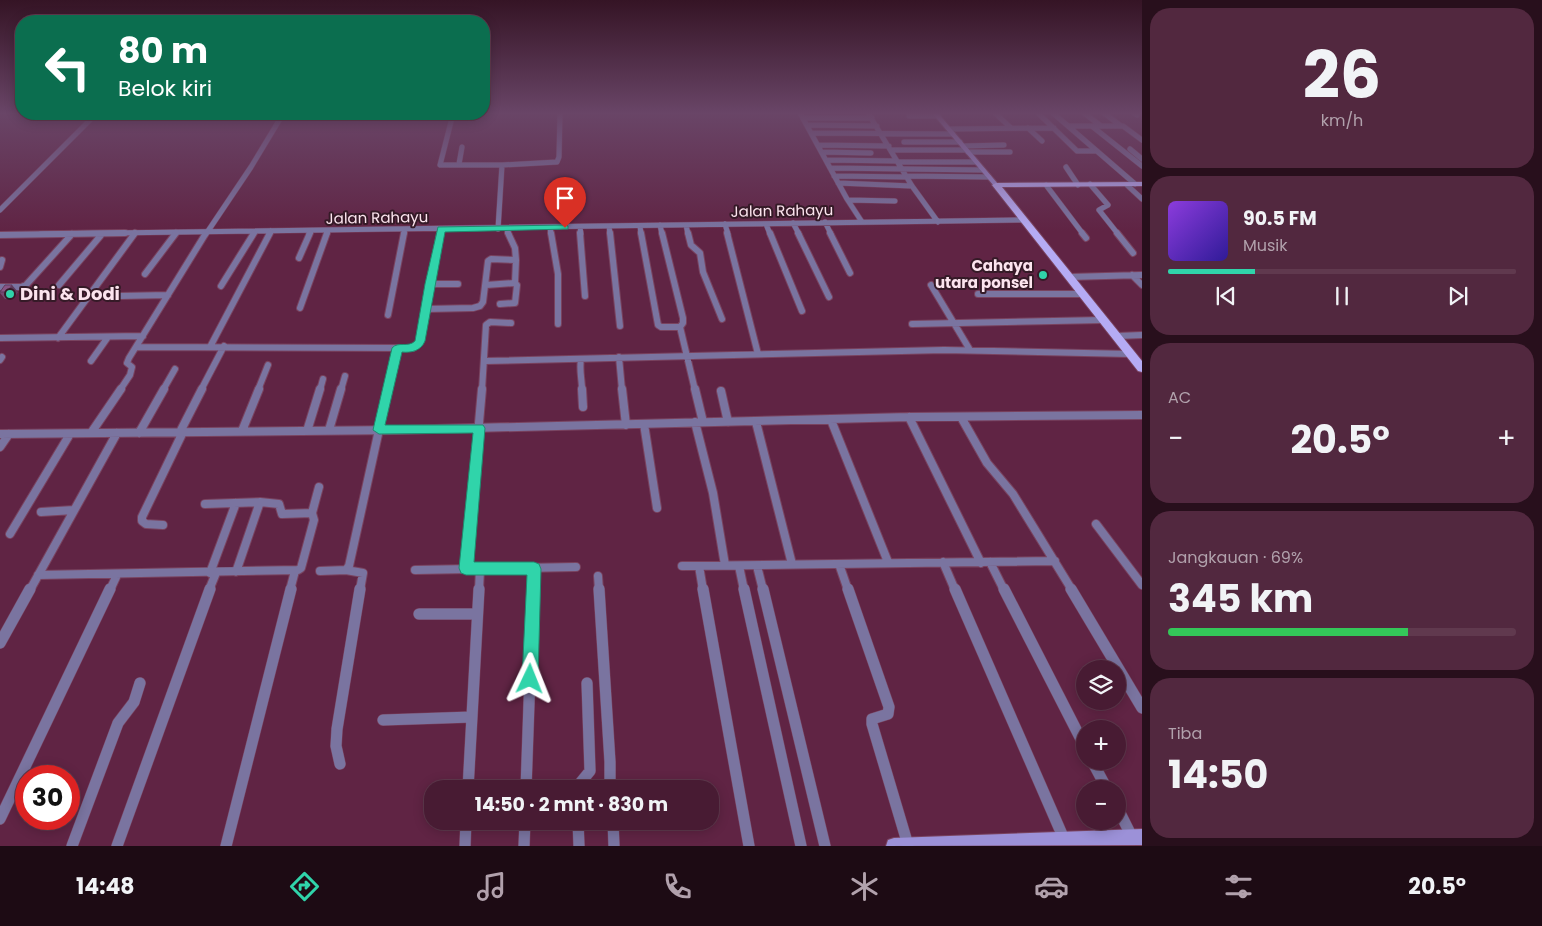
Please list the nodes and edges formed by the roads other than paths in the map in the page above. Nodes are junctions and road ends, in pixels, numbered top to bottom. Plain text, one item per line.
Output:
1 (58, 152) edge
2 (260, 152) edge
3 (443, 152) edge
4 (461, 152) edge
5 (559, 152) edge
6 (822, 152) edge
7 (845, 152) edge
8 (893, 152) edge
9 (968, 152) edge
10 (1099, 152) edge
11 (1125, 152) edge
12 (870, 153) dead end
13 (826, 160) junction
14 (898, 161) junction
15 (976, 162) junction
16 (459, 164) junction
17 (502, 165) junction
18 (1066, 166) dead end
19 (1142, 166) edge
20 (830, 168) junction
21 (902, 168) junction
22 (983, 170) junction
23 (834, 176) junction
24 (907, 176) junction
25 (989, 177) junction
26 (838, 184) junction
27 (1078, 184) junction
28 (1090, 184) junction
29 (1135, 184) edge
30 (996, 185) junction
31 (1046, 185) junction
32 (912, 186) junction
33 (1142, 199) edge
34 (848, 200) junction
35 (895, 201) dead end
36 (0, 210) edge
37 (1024, 220) junction
38 (825, 222) junction
39 (862, 222) junction
40 (938, 222) junction
41 (793, 223) junction
42 (725, 224) junction
43 (766, 224) junction
44 (660, 225) junction
45 (686, 225) junction
46 (609, 226) junction
47 (640, 226) junction
48 (580, 227) junction
49 (498, 228) junction
50 (506, 228) junction
51 (550, 228) junction
52 (441, 229) junction
53 (405, 230) junction
54 (271, 231) junction
55 (311, 231) junction
56 (328, 231) junction
57 (207, 232) junction
58 (255, 232) junction
59 (135, 233) junction
60 (176, 233) junction
61 (72, 234) junction
62 (102, 234) junction
63 (0, 235) edge
64 (1086, 238) dead end
65 (1133, 253) dead end
66 (299, 258) dead end
67 (516, 260) junction
68 (850, 273) dead end
69 (145, 274) dead end
70 (1142, 274) edge
71 (1132, 275) junction
72 (1070, 277) junction
73 (489, 283) junction
74 (515, 283) junction
75 (429, 284) junction
76 (458, 284) dead end
77 (931, 284) dead end
78 (59, 285) dead end
79 (1142, 285) edge
80 (221, 286) dead end
81 (4, 289) edge
82 (978, 294) dead end
83 (1083, 294) junction
84 (119, 296) dead end
85 (168, 296) junction
86 (585, 296) dead end
87 (829, 297) dead end
88 (500, 304) dead end
89 (300, 308) dead end
90 (426, 309) junction
91 (802, 311) dead end
92 (388, 315) dead end
93 (722, 319) dead end
94 (1103, 320) junction
95 (511, 322) dead end
96 (955, 323) junction
97 (558, 324) dead end
98 (912, 324) dead end
99 (620, 326) dead end
100 (680, 326) junction
101 (1142, 335) edge
102 (143, 336) junction
103 (1117, 336) junction
104 (108, 337) junction
105 (0, 338) edge
106 (58, 338) junction
107 (210, 346) junction
108 (224, 346) junction
109 (137, 347) junction
110 (397, 348) junction
111 (970, 350) junction
112 (758, 354) junction
113 (1130, 354) junction
114 (686, 355) junction
115 (619, 357) junction
116 (581, 359) junction
117 (485, 360) junction
118 (91, 361) dead end
119 (268, 365) dead end
120 (1142, 368) edge
121 (175, 369) dead end
122 (345, 376) dead end
123 (323, 379) dead end
124 (721, 392) dead end
125 (583, 407) dead end
126 (1142, 415) edge
127 (908, 417) junction
128 (961, 417) junction
129 (831, 420) junction
130 (699, 422) junction
131 (728, 422) junction
132 (756, 422) junction
133 (644, 424) junction
134 (626, 425) junction
135 (479, 428) junction
136 (329, 430) junction
137 (379, 430) junction
138 (307, 431) junction
139 (182, 432) junction
140 (242, 432) junction
141 (91, 433) junction
142 (117, 433) junction
143 (138, 433) junction
144 (0, 434) edge
145 (9, 434) junction
146 (70, 434) junction
147 (0, 447) edge
148 (318, 487) dead end
149 (260, 502) junction
150 (236, 503) junction
151 (204, 504) dead end
152 (657, 508) dead end
153 (74, 510) junction
154 (42, 512) dead end
155 (312, 513) junction
156 (1096, 524) dead end
157 (163, 525) dead end
158 (10, 534) dead end
159 (1055, 561) junction
160 (888, 562) junction
161 (943, 562) junction
162 (986, 563) junction
163 (792, 564) junction
164 (839, 564) junction
165 (725, 565) junction
166 (682, 566) dead end
167 (699, 566) junction
168 (740, 566) junction
169 (756, 566) junction
170 (576, 567) dead end
171 (466, 568) junction
172 (480, 569) junction
173 (534, 569) junction
174 (346, 570) junction
175 (415, 570) dead end
176 (295, 571) junction
177 (320, 571) dead end
178 (236, 572) junction
179 (213, 573) junction
180 (38, 575) junction
181 (117, 575) junction
182 (598, 576) dead end
183 (1142, 585) edge
184 (419, 614) dead end
185 (476, 614) junction
186 (0, 643) edge
187 (587, 683) dead end
188 (140, 684) dead end
189 (1142, 708) edge
190 (472, 717) junction
191 (383, 720) dead end
192 (1076, 730) edge
193 (340, 764) dead end
194 (468, 780) edge
195 (526, 780) edge
196 (583, 780) edge
197 (610, 780) edge
198 (0, 819) edge
199 (1126, 821) edge
200 (466, 830) edge
201 (525, 830) edge
202 (578, 830) edge
203 (613, 830) edge
204 (1137, 837) edge
205 (1064, 839) junction
206 (981, 844) edge
207 (908, 845) edge
208 (72, 846) edge
209 (117, 846) edge
210 (226, 846) edge
211 (465, 846) edge
212 (524, 846) edge
213 (579, 846) edge
214 (614, 846) edge
215 (749, 846) edge
216 (801, 846) edge
217 (825, 846) edge
218 (894, 846) edge

1 - 36 street
2 - 57 street
3 - 16 street
4 - 16 street
5 - 17 street
6 - 13 street
7 - 12 street
8 - 14 street
9 - 15 street
10 - 29 street
11 - 19 street
13 - 14 street
13 - 20 street
14 - 15 street
14 - 21 street
15 - 22 street
16 - 17 street
17 - 49 street
18 - 27 street
20 - 21 street
20 - 23 street
21 - 22 street
21 - 24 street
22 - 25 street
23 - 24 street
23 - 26 street
24 - 25 street
24 - 32 street
25 - 30 street
26 - 32 street
26 - 34 street
27 - 28 main road
27 - 31 main road
28 - 29 main road
28 - 65 street
29 - 33 street
30 - 31 main road
30 - 37 main road
31 - 64 street
32 - 40 street
34 - 35 street
34 - 39 street
37 - 40 street, Jalan Rahayu
37 - 72 main road
38 - 39 street, Jalan Rahayu
38 - 41 street, Jalan Rahayu
38 - 68 street
39 - 40 street, Jalan Rahayu
41 - 43 street, Jalan Rahayu
41 - 87 street
42 - 43 street, Jalan Rahayu
42 - 45 street, Jalan Rahayu
42 - 112 street
43 - 91 street
44 - 45 street, Jalan Rahayu
44 - 47 street, Jalan Rahayu
44 - 100 street
45 - 93 street
46 - 47 street, Jalan Rahayu
46 - 48 street, Jalan Rahayu
46 - 99 street
47 - 100 street
48 - 51 street, Jalan Rahayu
48 - 86 street
49 - 50 street, Jalan Rahayu
49 - 52 street, Jalan Rahayu
50 - 51 street, Jalan Rahayu
50 - 67 street
51 - 97 street
52 - 53 street, Jalan Rahayu
52 - 75 street
53 - 56 street, Jalan Rahayu
53 - 92 street
54 - 55 street, Jalan Rahayu
54 - 58 street, Jalan Rahayu
54 - 107 street
55 - 56 street, Jalan Rahayu
55 - 66 street
56 - 89 street
57 - 58 street, Jalan Rahayu
57 - 60 street, Jalan Rahayu
57 - 85 street
58 - 80 street
59 - 60 street, Jalan Rahayu
59 - 62 street, Jalan Rahayu
59 - 106 street
60 - 69 street
61 - 62 street, Jalan Rahayu
61 - 63 street, Jalan Rahayu
61 - 81 street
62 - 78 street
67 - 73 street
67 - 74 street
70 - 71 street
71 - 72 street
71 - 79 street
72 - 83 main road
73 - 74 street
73 - 90 street
74 - 88 street
75 - 76 street
75 - 90 street
77 - 96 street
82 - 83 street
83 - 94 main road
84 - 85 street
85 - 102 street
90 - 110 street
94 - 96 street
94 - 103 main road
95 - 117 street
96 - 98 street
96 - 111 street
100 - 114 street
101 - 103 street
102 - 104 street
102 - 109 street
103 - 113 main road
104 - 106 street
104 - 118 street
105 - 106 street
107 - 108 street
107 - 109 street
108 - 110 street
108 - 139 street
109 - 141 street
110 - 137 street
111 - 112 street
111 - 113 street
112 - 114 street
113 - 120 main road
114 - 115 street
114 - 130 street
115 - 116 street
115 - 134 street
116 - 117 street
116 - 125 street
117 - 135 street
119 - 140 street
121 - 143 street
122 - 136 street
123 - 138 street
124 - 131 street
126 - 128 street
127 - 128 street
127 - 129 street
127 - 162 street
128 - 159 street
129 - 132 street
129 - 160 street
130 - 131 street
130 - 133 street
130 - 165 street
131 - 132 street
132 - 163 street
133 - 134 street
133 - 152 street
134 - 135 street
135 - 137 street
135 - 171 street
136 - 137 street
136 - 138 street
137 - 174 street
138 - 140 street
139 - 140 street
139 - 143 street
139 - 157 street
141 - 142 street
141 - 146 street
142 - 143 street
142 - 153 street
144 - 145 street
145 - 146 street
145 - 147 street
146 - 158 street
148 - 155 street
149 - 150 street
149 - 155 street
149 - 178 street
150 - 151 street
150 - 179 street
153 - 154 street
153 - 180 street
155 - 176 street
156 - 183 street
159 - 162 street
159 - 189 street
160 - 161 street
160 - 164 street
161 - 162 street
161 - 205 street
162 - 192 street
163 - 164 street
163 - 169 street
164 - 207 street
165 - 167 street
165 - 168 street
166 - 167 street
167 - 215 street
168 - 169 street
168 - 216 street
169 - 217 street
170 - 173 street
171 - 172 street
171 - 175 street
172 - 173 street
172 - 185 street
173 - 195 street
174 - 177 street
174 - 193 street
176 - 178 street
176 - 210 street
178 - 179 street
179 - 181 street
179 - 209 street
180 - 181 street
180 - 186 street
181 - 198 street
182 - 197 street
184 - 185 street
185 - 190 street
187 - 196 street
188 - 208 street
190 - 191 street
190 - 194 street
199 - 204 street
200 - 211 street
201 - 212 street
202 - 213 street
203 - 214 street
204 - 205 street
205 - 206 street
206 - 207 street
207 - 218 street

